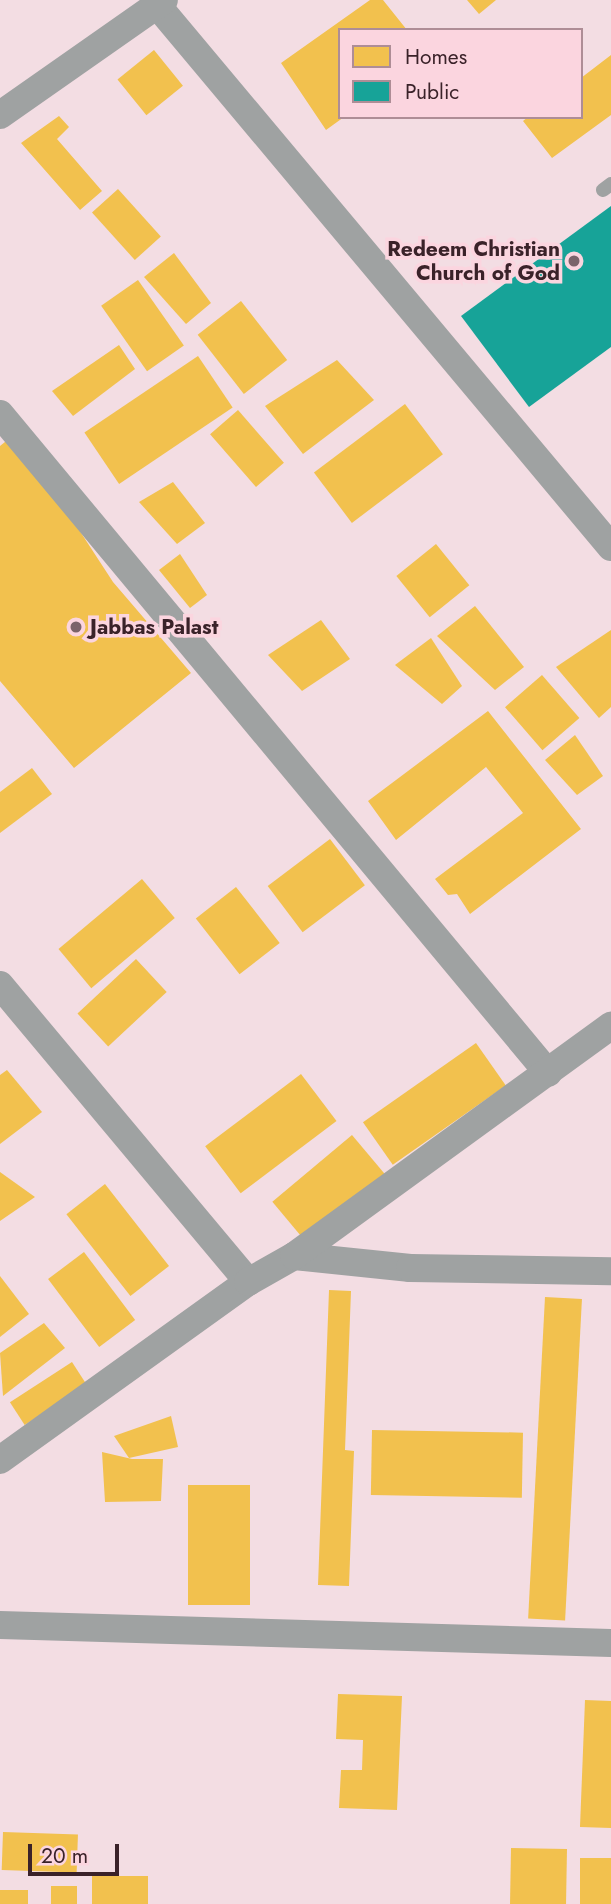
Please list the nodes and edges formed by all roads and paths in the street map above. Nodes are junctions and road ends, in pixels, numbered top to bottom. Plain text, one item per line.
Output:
1 (160, 2) edge
2 (0, 115) edge
3 (0, 414) edge
4 (611, 547) edge
5 (0, 985) edge
6 (611, 1026) edge
7 (548, 1073) junction
8 (295, 1256) junction
9 (611, 1271) edge
10 (248, 1282) junction
11 (0, 1460) edge
12 (0, 1625) edge
13 (611, 1643) edge

1 - 2 street
1 - 4 street
3 - 7 street
5 - 10 street
6 - 7 street
7 - 8 street
8 - 9 street
8 - 10 street
10 - 11 street
12 - 13 street

